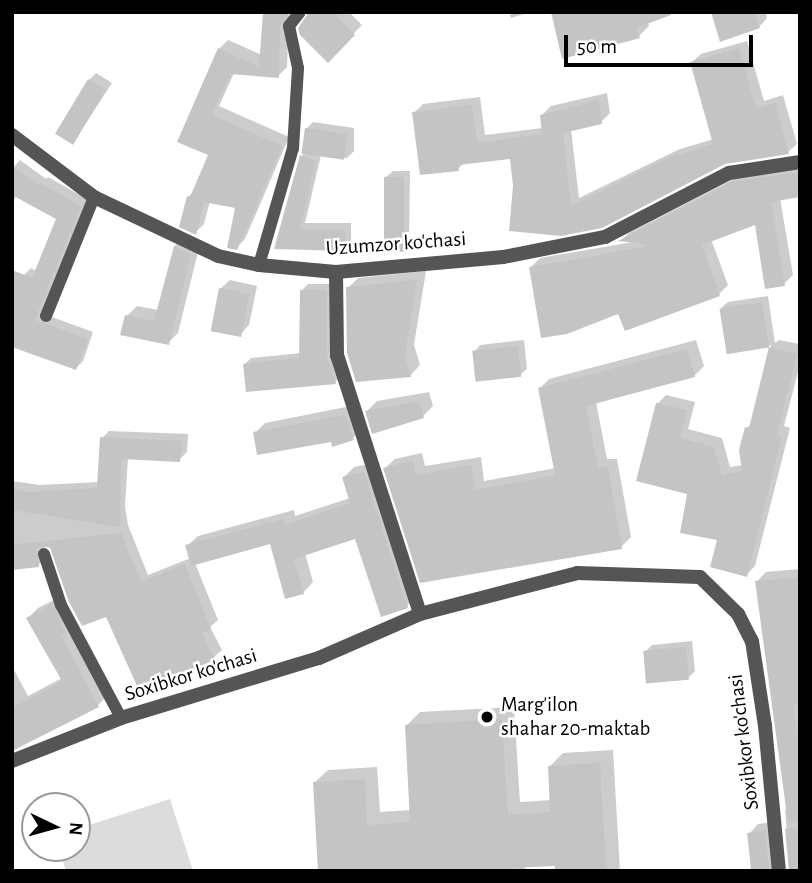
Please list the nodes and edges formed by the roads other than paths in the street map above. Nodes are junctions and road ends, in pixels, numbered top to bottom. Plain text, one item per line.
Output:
1 (300, 12) edge
2 (12, 135) edge
3 (800, 162) edge
4 (94, 197) junction
5 (259, 265) junction
6 (336, 272) junction
7 (46, 316) dead end
8 (44, 554) dead end
9 (420, 614) junction
10 (121, 718) junction
11 (12, 761) edge
12 (779, 871) edge

1 - 5 lane
2 - 4 street, Uzumzor ko'chasi
3 - 6 street, Uzumzor ko'chasi
4 - 5 street, Uzumzor ko'chasi
4 - 7 lane
5 - 6 street, Uzumzor ko'chasi
6 - 9 street
8 - 10 lane
9 - 10 street, Soxibkor ko'chasi
9 - 12 street, Soxibkor ko'chasi
10 - 11 street, Soxibkor ko'chasi

